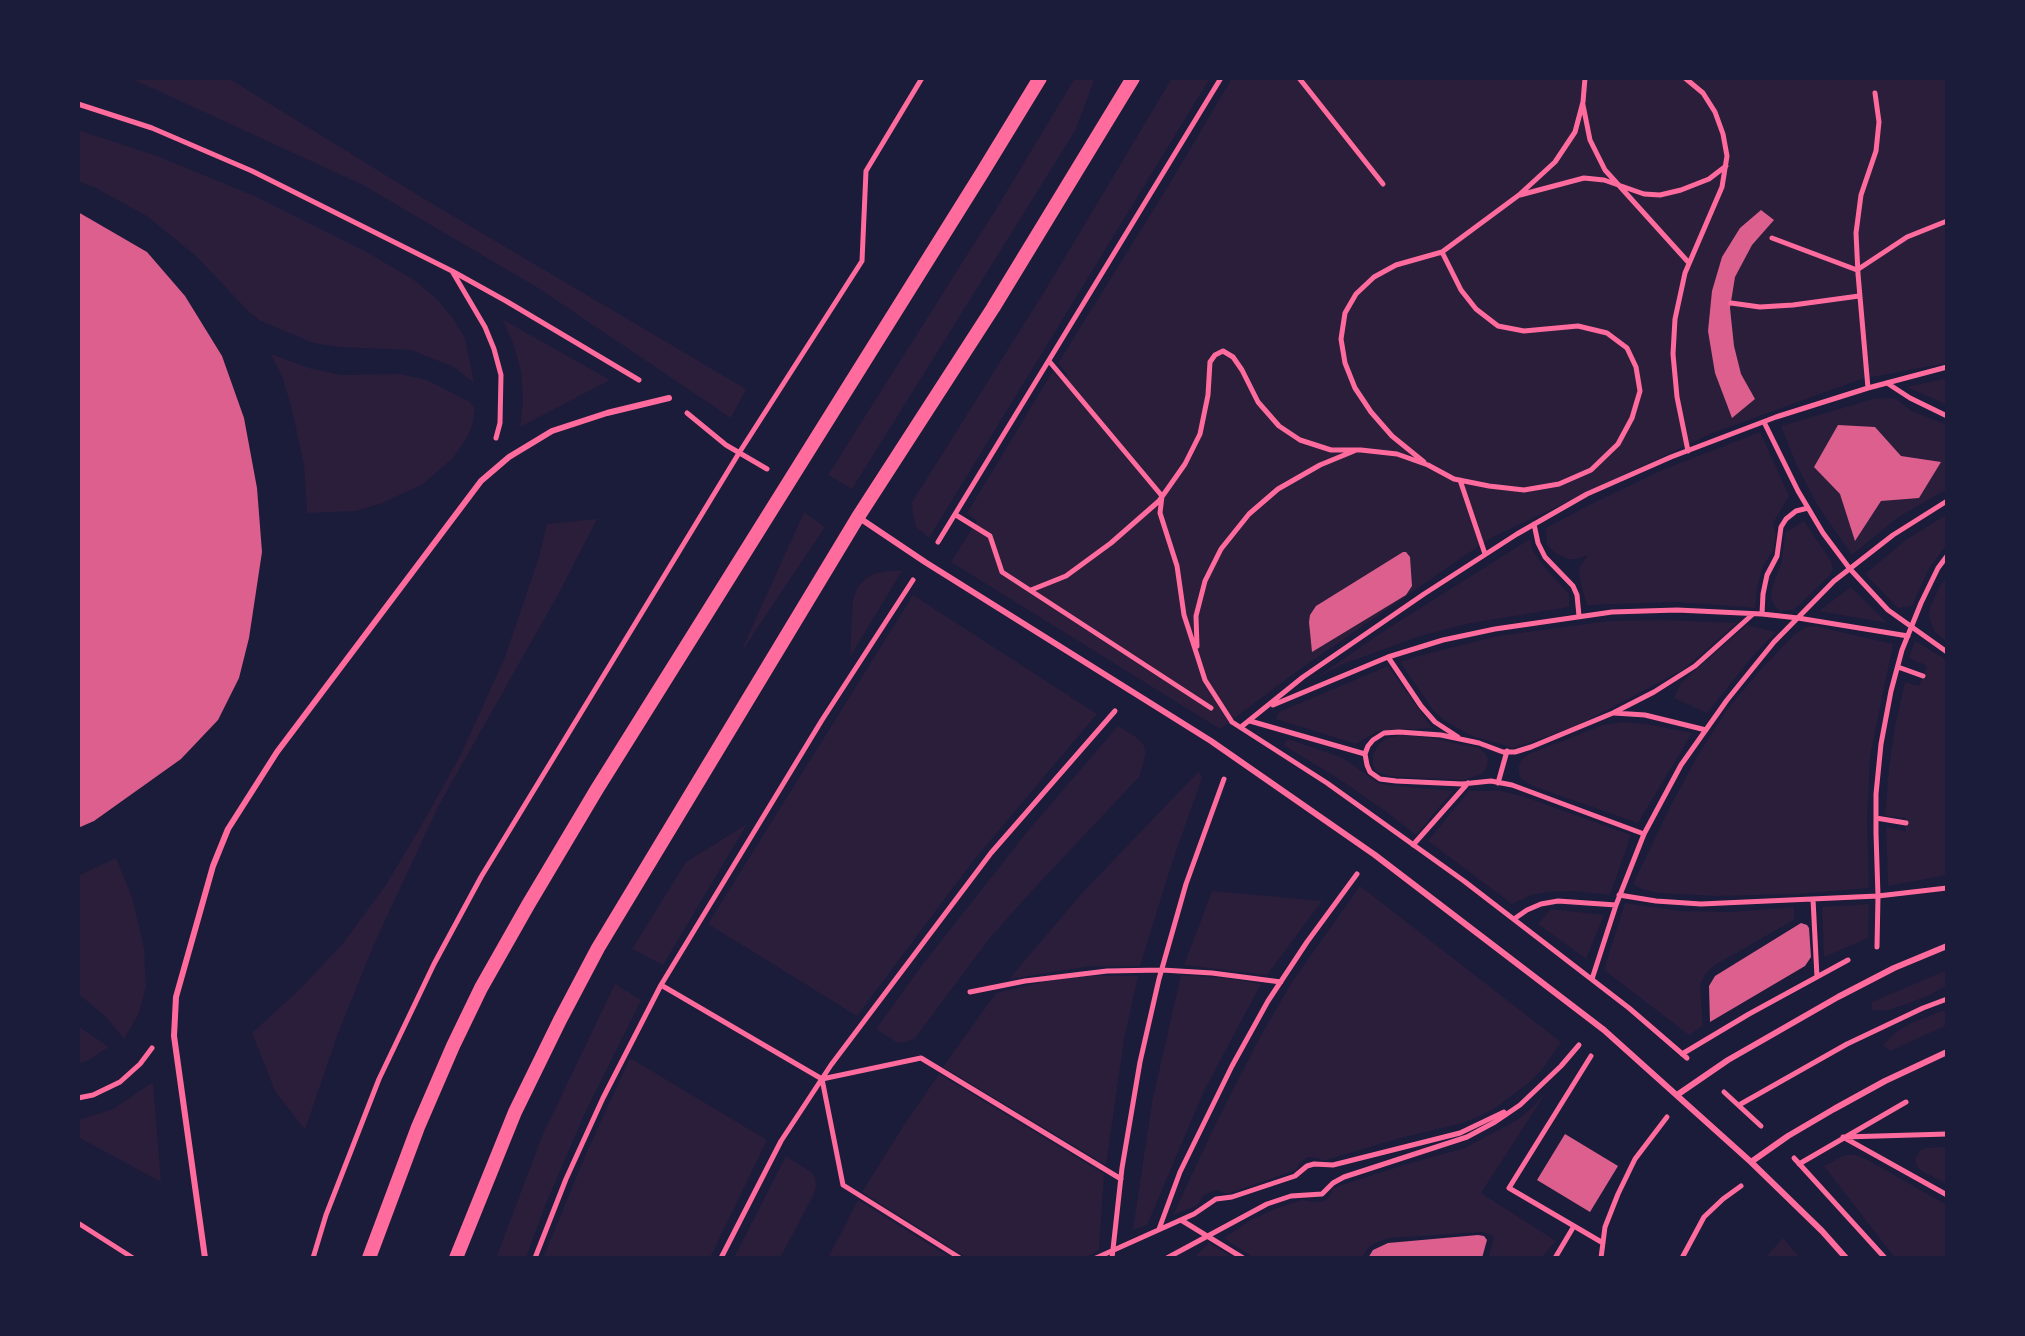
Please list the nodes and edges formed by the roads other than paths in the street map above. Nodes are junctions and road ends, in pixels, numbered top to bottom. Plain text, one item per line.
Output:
1 (1040, 78) edge
2 (1133, 78) edge
3 (669, 398) road end
4 (858, 517) junction
5 (1947, 946) edge
6 (1947, 1052) edge
7 (1677, 1095) junction
8 (1751, 1162) junction
9 (205, 1258) edge
10 (369, 1258) edge
11 (456, 1258) edge
12 (1846, 1258) edge

1 - 10 street
2 - 4 street
3 - 9 lane
4 - 7 lane
4 - 11 street
5 - 7 lane
6 - 8 lane
7 - 8 lane
8 - 12 lane

